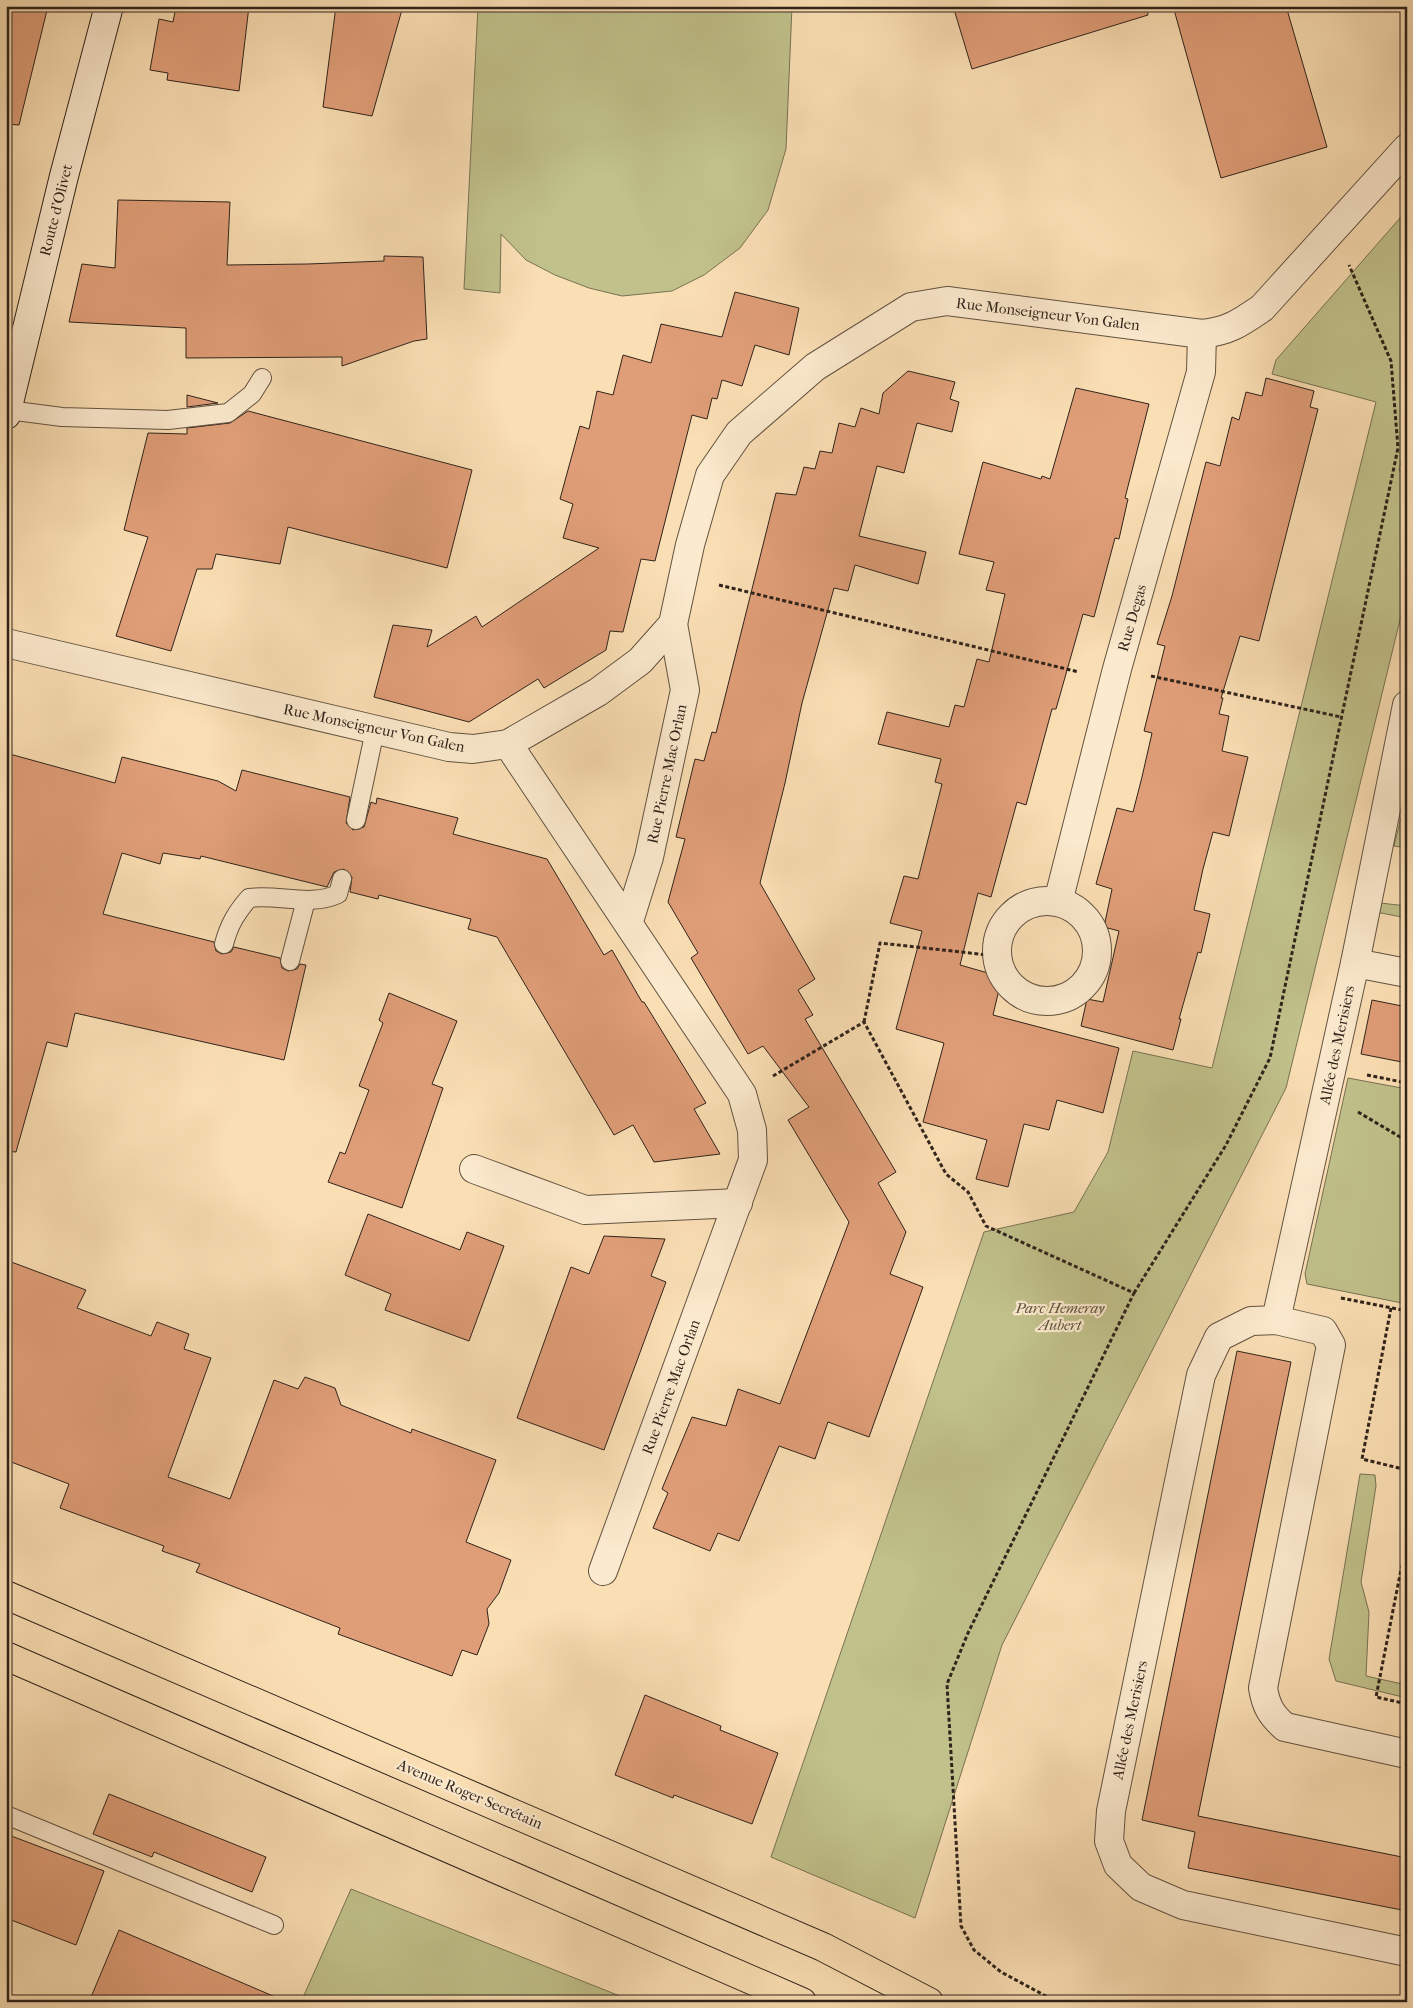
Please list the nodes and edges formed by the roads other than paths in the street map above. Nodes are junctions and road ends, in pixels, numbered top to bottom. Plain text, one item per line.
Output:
1 (109, 6) edge
2 (1407, 148) edge
3 (1202, 334) junction
4 (262, 378) dead end
5 (7, 412) edge
6 (673, 624) junction
7 (6, 643) edge
8 (1407, 705) edge
9 (375, 730) junction
10 (508, 744) junction
11 (1400, 770) edge
12 (356, 820) dead end
13 (342, 879) dead end
14 (306, 900) junction
15 (1058, 902) junction
16 (629, 921) junction
17 (224, 944) dead end
18 (290, 961) dead end
19 (1355, 964) junction
20 (1407, 973) edge
21 (474, 1169) dead end
22 (738, 1203) junction
23 (1276, 1320) junction
24 (603, 1571) dead end
25 (6, 1595) edge
26 (6, 1656) edge
27 (1407, 1754) edge
28 (6, 1815) edge
29 (274, 1925) dead end
30 (1407, 1952) edge
31 (802, 2002) edge
32 (929, 2002) edge

1 - 5 street, Route d'Olivet
2 - 3 street, Rue Monseigneur Von Galen
3 - 6 street, Rue Monseigneur Von Galen
3 - 15 street, Rue Degas
4 - 5 lane
6 - 10 street, Rue Monseigneur Von Galen
6 - 16 street, Rue Pierre Mac Orlan
7 - 9 street, Rue Monseigneur Von Galen
8 - 11 street, Allée des Merisiers
9 - 10 street, Rue Monseigneur Von Galen
9 - 12 lane
10 - 16 street, Rue Pierre Mac Orlan
11 - 19 street, Allée des Merisiers
13 - 14 lane
14 - 17 lane
14 - 18 lane
15 - 15 street
16 - 22 street, Rue Pierre Mac Orlan
19 - 20 street
19 - 23 street, Allée des Merisiers
21 - 22 street
22 - 24 street, Rue Pierre Mac Orlan
23 - 27 street, Allée des Merisiers
23 - 30 street, Allée des Merisiers
25 - 32 main road, Avenue Roger Secrétain
26 - 31 main road
28 - 29 lane

